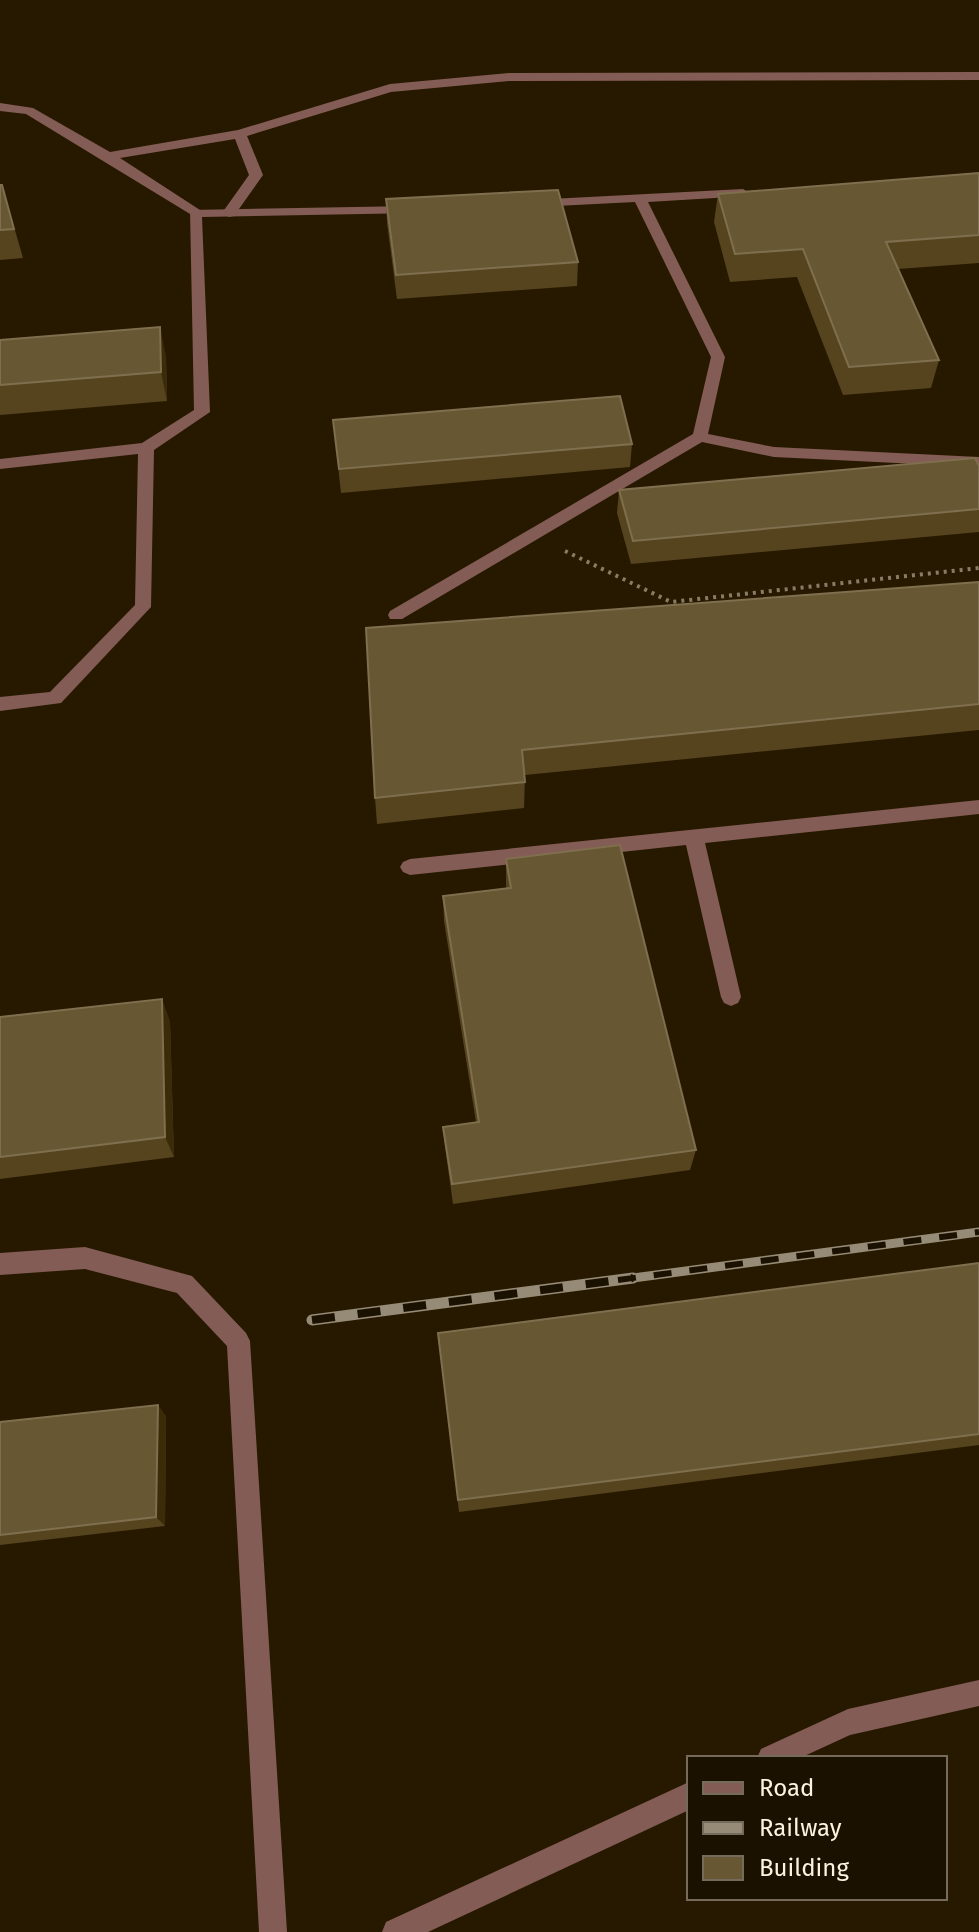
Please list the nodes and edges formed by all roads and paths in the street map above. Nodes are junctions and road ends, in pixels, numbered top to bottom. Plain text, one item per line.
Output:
1 (979, 76) edge
2 (0, 107) edge
3 (240, 134) junction
4 (108, 156) junction
5 (763, 192) edge
6 (640, 198) junction
7 (515, 204) edge
8 (422, 209) edge
9 (195, 213) junction
10 (229, 213) junction
11 (700, 437) junction
12 (146, 448) junction
13 (979, 462) edge
14 (0, 464) edge
15 (532, 536) junction
16 (979, 568) edge
17 (396, 615) dead end
18 (0, 704) edge
19 (979, 807) edge
20 (694, 837) junction
21 (410, 867) dead end
22 (731, 997) dead end
23 (0, 1264) edge
24 (979, 1693) edge
25 (774, 1756) edge
26 (687, 1797) edge
27 (273, 1932) edge
28 (396, 1932) edge

1 - 3 street
2 - 4 street
3 - 4 street
3 - 10 street
4 - 9 street
5 - 6 street
6 - 7 street
6 - 11 street
8 - 10 street
9 - 10 street
9 - 12 street
11 - 13 street
11 - 15 street
12 - 14 street
12 - 18 street
15 - 16 path
15 - 17 street
19 - 20 street
20 - 21 street
20 - 22 street
23 - 27 street
24 - 25 street
26 - 28 street

